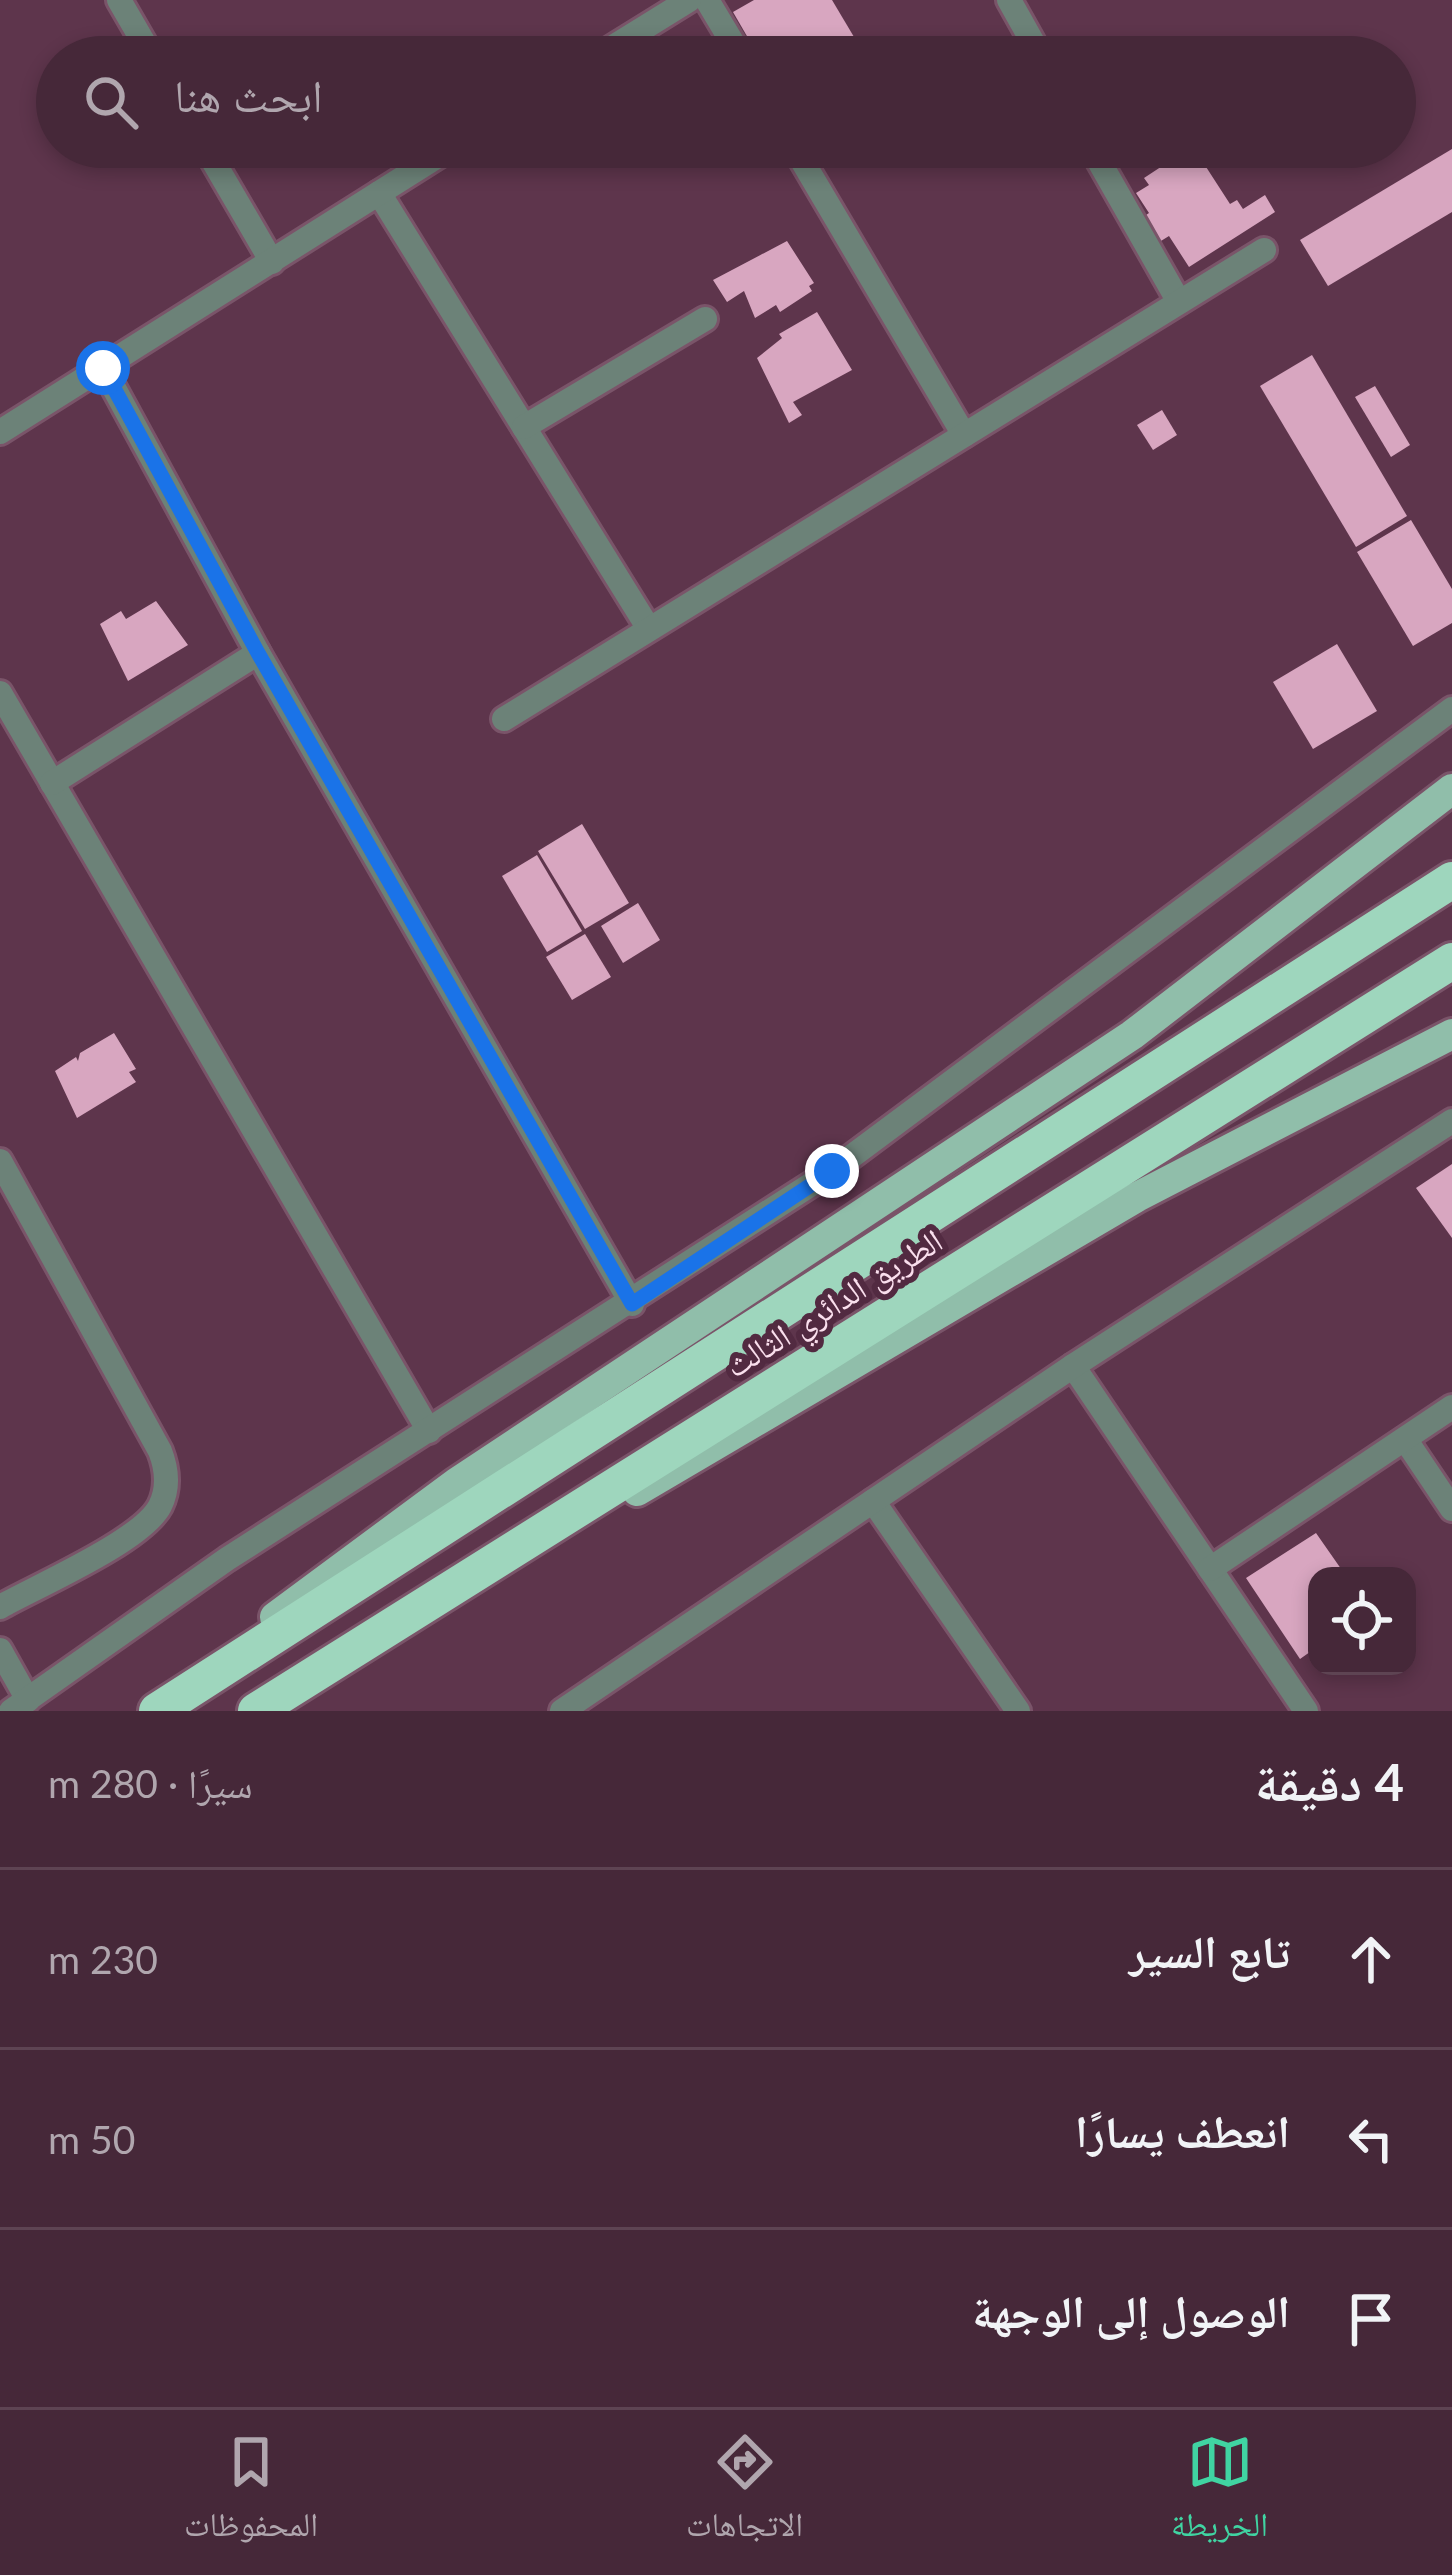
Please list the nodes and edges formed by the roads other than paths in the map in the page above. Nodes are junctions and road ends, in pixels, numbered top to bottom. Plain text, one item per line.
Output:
1 (119, 0) edge
2 (689, 0) edge
3 (707, 0) edge
4 (1009, 0) edge
5 (140, 36) edge
6 (631, 36) edge
7 (728, 36) edge
8 (1029, 36) edge
9 (217, 168) edge
10 (419, 168) edge
11 (806, 168) edge
12 (1103, 168) edge
13 (379, 193) junction
14 (1264, 250) dead end
15 (272, 262) junction
16 (1179, 302) junction
17 (705, 319) dead end
18 (103, 368) junction
19 (524, 427) junction
20 (0, 432) edge
21 (964, 435) junction
22 (650, 629) junction
23 (258, 653) junction
24 (0, 693) edge
25 (1452, 710) edge
26 (504, 719) dead end
27 (52, 783) junction
28 (1452, 789) edge
29 (1452, 880) edge
30 (1452, 961) edge
31 (1452, 1034) edge
32 (1452, 1121) edge
33 (0, 1161) edge
34 (632, 1304) junction
35 (1073, 1366) junction
36 (1452, 1407) edge
37 (429, 1431) junction
38 (1405, 1439) junction
39 (872, 1501) junction
40 (1452, 1509) edge
41 (1210, 1569) junction
42 (0, 1607) edge
43 (0, 1650) edge
44 (323, 1669) junction
45 (20, 1705) edge
46 (1013, 1709) edge
47 (147, 1711) edge
48 (157, 1711) edge
49 (256, 1711) edge
50 (562, 1711) edge
51 (1306, 1711) edge

1 - 5 street
2 - 6 street
3 - 7 street
4 - 8 street
9 - 15 street
10 - 13 street
11 - 21 street
12 - 16 street
13 - 15 street
13 - 19 street
14 - 16 street
15 - 18 street
16 - 21 street
17 - 19 street
18 - 20 street
18 - 23 street
19 - 22 street
21 - 22 street
22 - 26 street
23 - 27 street
23 - 34 street
24 - 27 street
25 - 34 street
27 - 37 street
28 - 47 main road
29 - 48 highway
30 - 44 highway, الطريق الدائري الثالث
31 - 44 main road
32 - 35 street
33 - 42 street
34 - 37 street
35 - 39 street
35 - 41 street
36 - 38 street
37 - 45 street
38 - 40 street
38 - 41 street
39 - 46 street
39 - 50 street
41 - 51 street
43 - 45 street
44 - 49 highway, الطريق الدائري الثالث

